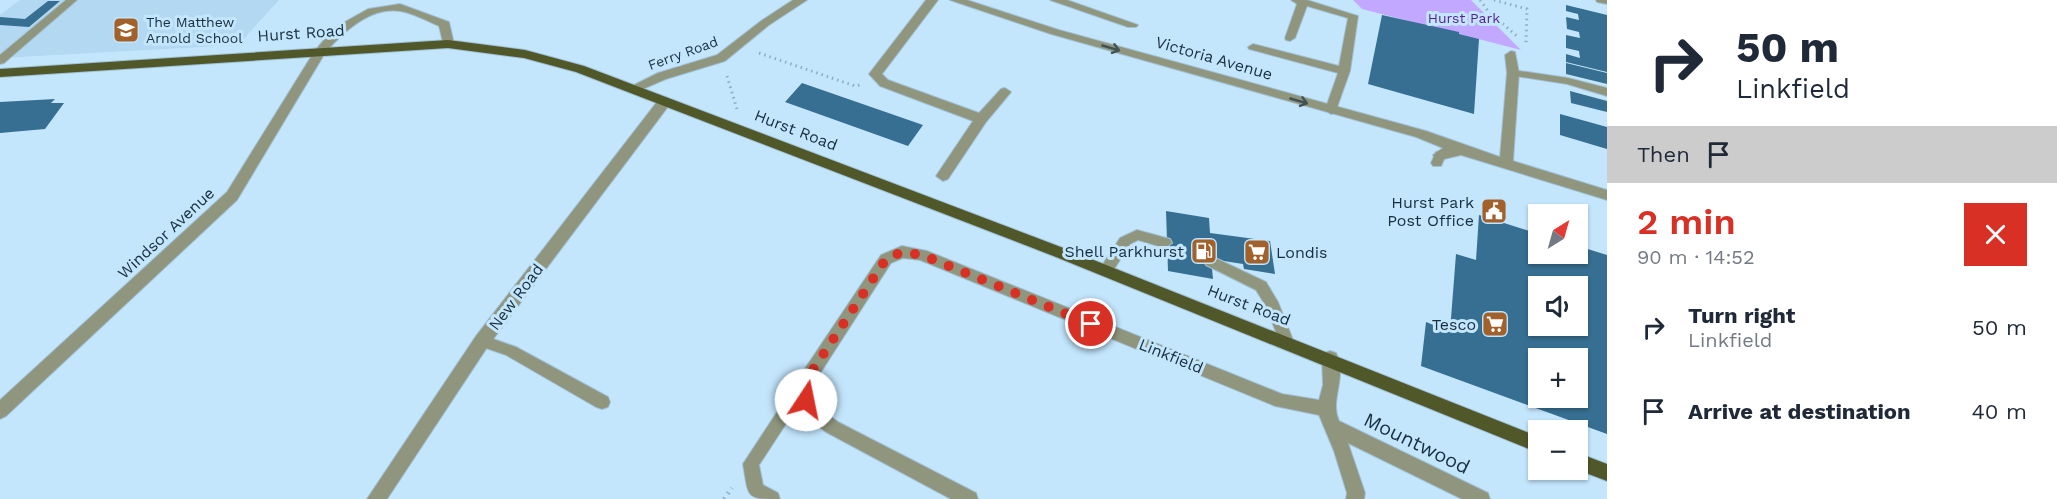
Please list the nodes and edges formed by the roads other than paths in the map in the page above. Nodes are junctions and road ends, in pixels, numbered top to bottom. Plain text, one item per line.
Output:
1 (72, 0) edge
2 (801, 0) edge
3 (932, 0) edge
4 (956, 0) edge
5 (1056, 0) edge
6 (1601, 0) edge
7 (1300, 1) edge
8 (1607, 1) edge
9 (1079, 3) edge
10 (1132, 25) dead end
11 (1290, 38) dead end
12 (448, 44) junction
13 (1253, 47) dead end
14 (320, 52) junction
15 (1511, 55) dead end
16 (0, 61) edge
17 (1344, 71) junction
18 (0, 73) edge
19 (1513, 73) junction
20 (632, 89) junction
21 (1005, 92) dead end
22 (1607, 92) edge
23 (665, 101) junction
24 (1331, 110) junction
25 (981, 119) junction
26 (1461, 150) junction
27 (1438, 159) dead end
28 (1506, 162) junction
29 (943, 176) dead end
30 (1607, 195) edge
31 (1166, 243) dead end
32 (1211, 261) dead end
33 (1106, 270) junction
34 (1286, 340) junction
35 (482, 341) junction
36 (1330, 358) junction
37 (801, 388) junction
38 (602, 402) dead end
39 (1325, 409) junction
40 (0, 411) edge
41 (1334, 428) junction
42 (1528, 440) edge
43 (1588, 465) edge
44 (1607, 473) edge
45 (376, 499) edge
46 (772, 499) edge
47 (969, 499) edge
48 (1355, 499) edge
49 (1481, 499) edge

1 - 16 lane
2 - 20 street, Ferry Road
3 - 25 street
4 -> 24 street, Victoria Avenue
5 - 9 street
6 - 8 lane
7 - 11 lane
7 - 17 lane
9 - 10 street
12 - 14 main road, Hurst Road
12 - 14 street, Windsor Avenue
12 - 20 main road, Hurst Road
13 - 17 lane
14 - 18 main road, Hurst Road
14 - 40 street, Windsor Avenue
15 - 19 street
17 - 24 lane
19 - 22 lane
19 - 28 street
20 - 23 main road, Hurst Road
21 - 25 street
23 - 33 main road, Hurst Road
23 - 35 street, New Road
24 - 26 street, Victoria Avenue
25 - 29 street
26 - 27 street, Victoria Avenue
26 - 28 street, Victoria Avenue
28 - 30 street, Victoria Avenue
31 - 33 lane
32 - 34 lane
33 - 34 main road, Hurst Road
34 - 36 main road, Hurst Road
35 - 38 lane
35 - 45 street, New Road
36 - 39 street
36 - 42 main road, Hurst Road
37 - 39 street, Linkfield
37 - 46 lane
37 - 47 street
39 - 41 street
41 - 48 street
41 - 49 street, Mountwood
43 - 44 main road

